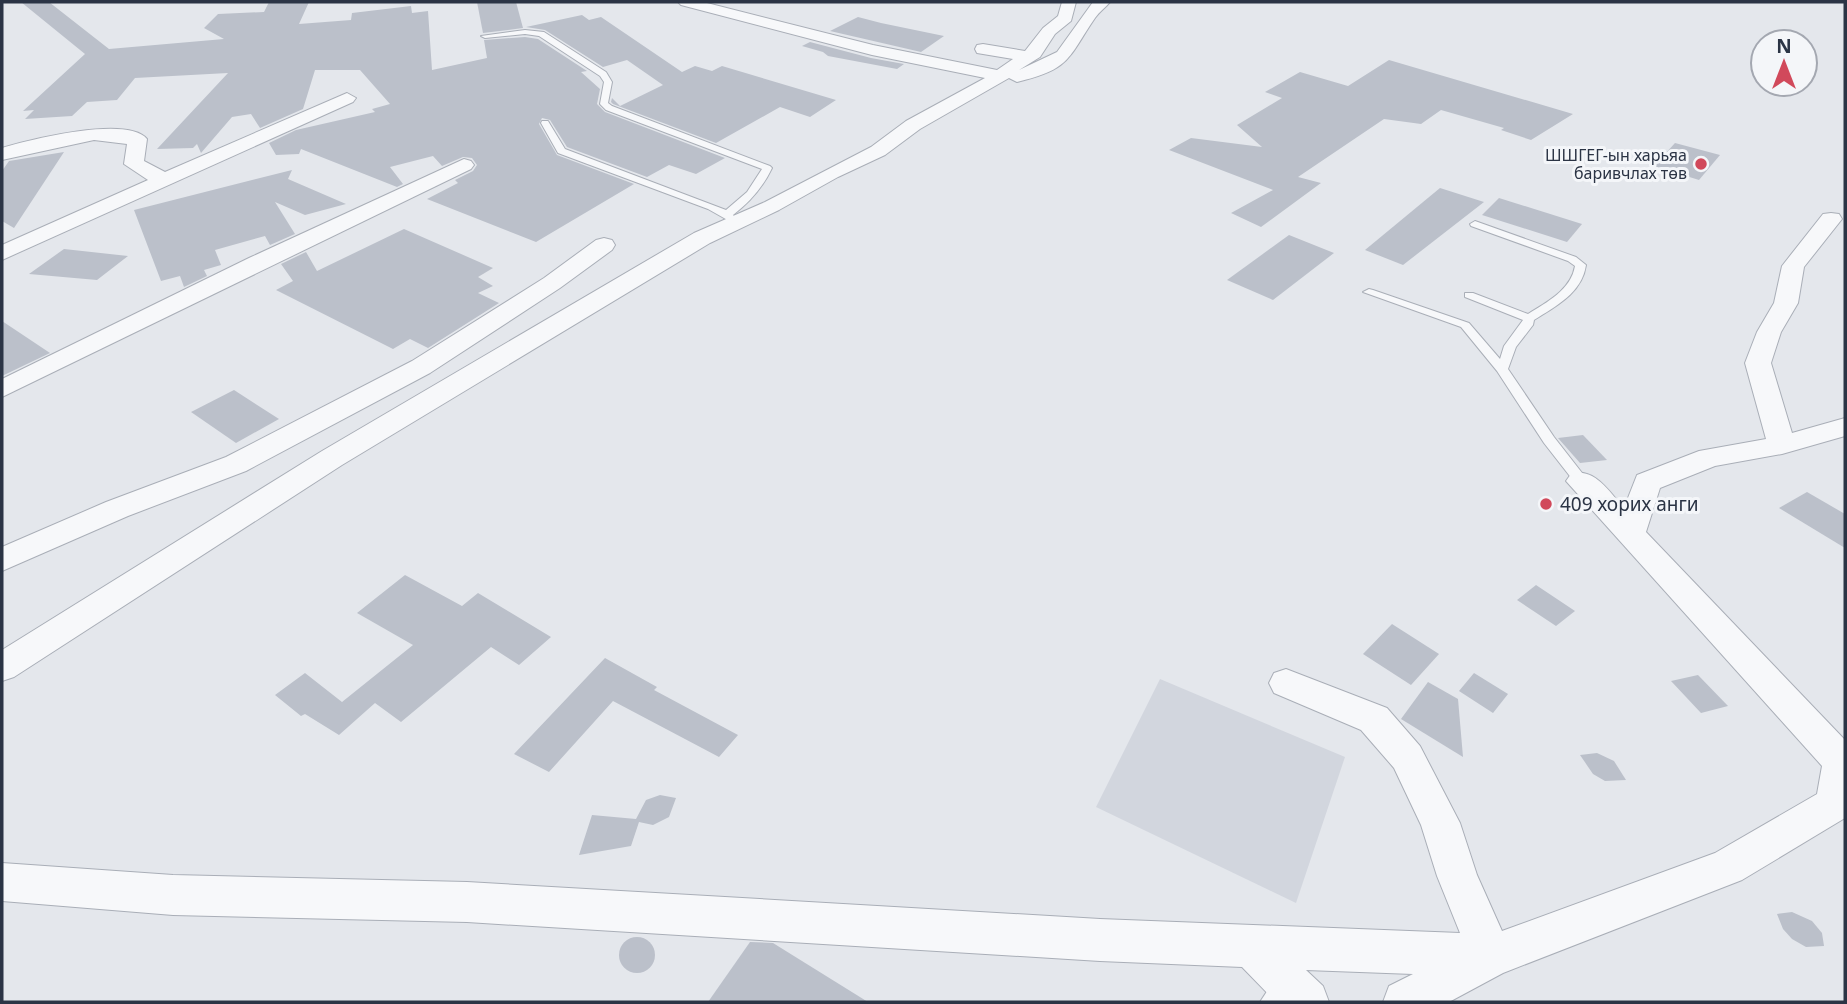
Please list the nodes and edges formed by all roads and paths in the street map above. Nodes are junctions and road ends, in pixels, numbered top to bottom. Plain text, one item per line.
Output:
1 (686, 2) edge
2 (1069, 2) edge
3 (1101, 2) edge
4 (485, 36) dead end
5 (983, 49) dead end
6 (1029, 57) junction
7 (993, 81) junction
8 (347, 98) dead end
9 (545, 123) dead end
10 (2, 155) edge
11 (464, 165) dead end
12 (164, 180) junction
13 (730, 218) junction
14 (1831, 219) dead end
15 (1475, 224) dead end
16 (604, 245) dead end
17 (2, 253) edge
18 (1369, 292) dead end
19 (1469, 295) dead end
20 (1529, 318) junction
21 (1502, 369) junction
22 (2, 389) edge
23 (1845, 427) edge
24 (1782, 445) junction
25 (1581, 481) joint
26 (1630, 535) junction
27 (2, 560) edge
28 (2, 667) edge
29 (1286, 683) dead end
30 (1844, 762) edge
31 (2, 882) edge
32 (1253, 948) junction
33 (1491, 956) junction
34 (1288, 995) edge
35 (1405, 1002) edge

1 - 7 street
2 - 6 street
3 - 7 street
4 - 13 lane
5 - 6 street
6 - 7 street
7 - 13 street
8 - 12 street
9 - 13 lane
10 - 12 street
11 - 22 street
12 - 17 street
13 - 28 street
14 - 24 street
15 - 20 lane
16 - 27 street
18 - 21 lane
19 - 20 lane
20 - 21 lane
21 - 25 lane
23 - 24 street
24 - 26 street
25 - 26 street
26 - 30 street
29 - 33 street
30 - 33 street
31 - 32 street
32 - 33 street
32 - 34 street
33 - 35 street

